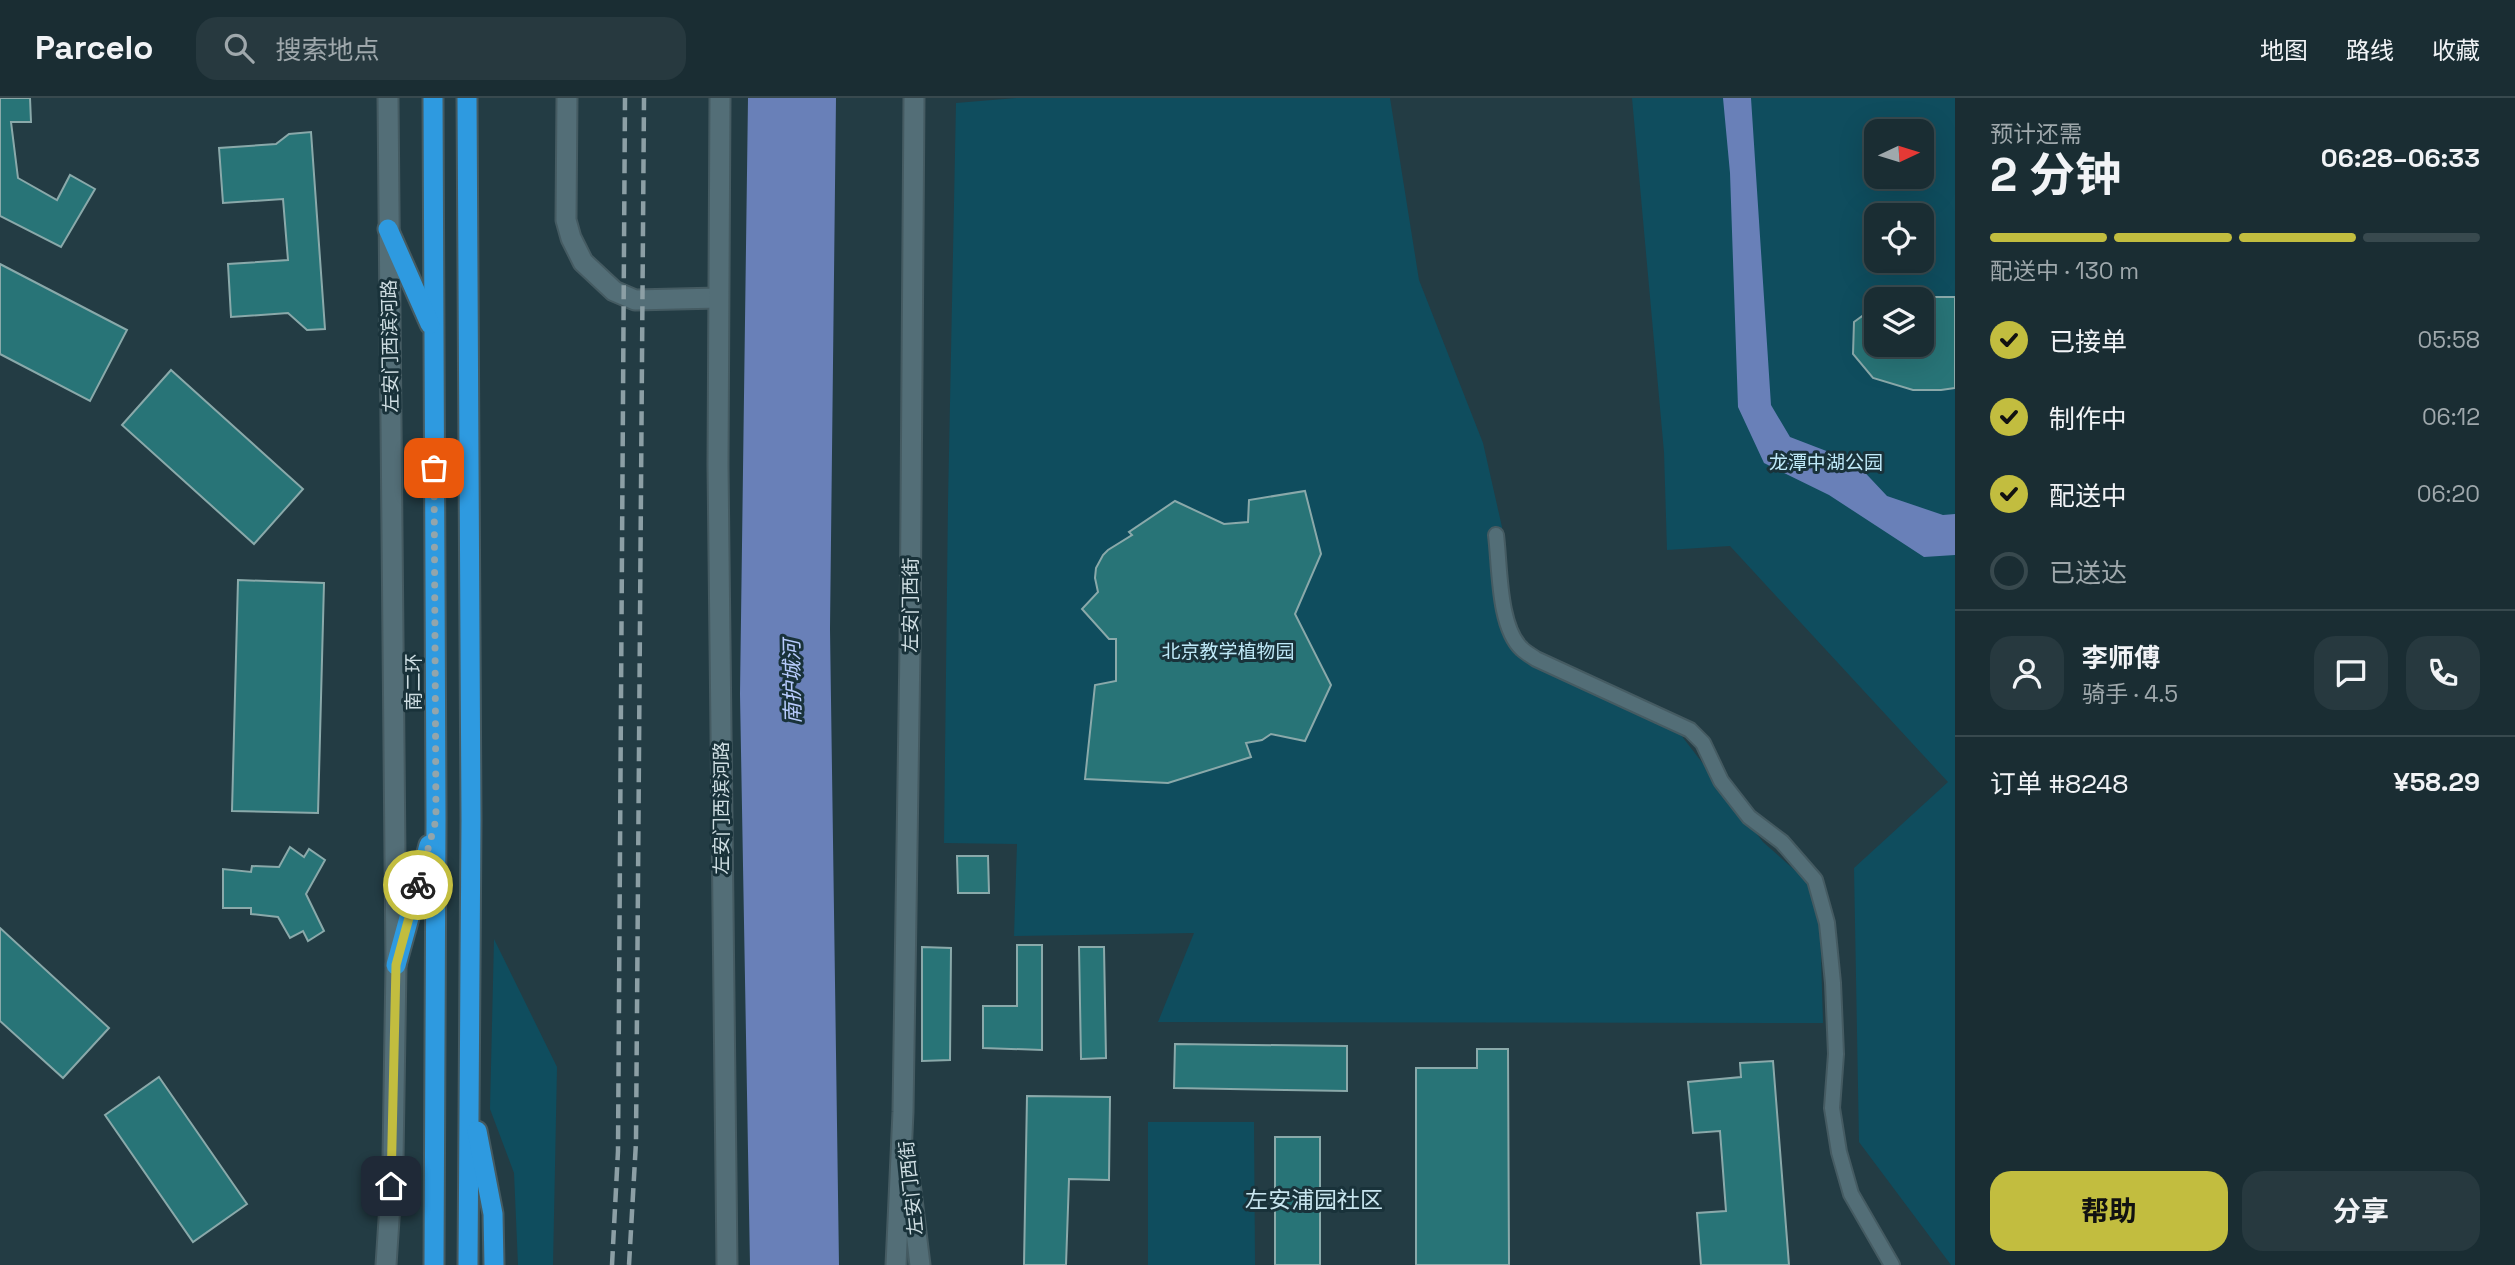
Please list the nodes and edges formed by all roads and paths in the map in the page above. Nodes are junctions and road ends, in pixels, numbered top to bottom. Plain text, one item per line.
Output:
1 (388, 98) edge
2 (433, 98) edge
3 (467, 98) edge
4 (567, 98) edge
5 (720, 98) edge
6 (914, 98) edge
7 (388, 229) junction
8 (718, 298) junction
9 (434, 332) junction
10 (1496, 535) dead end
11 (436, 820) junction
12 (396, 965) junction
13 (469, 1088) junction
14 (903, 1112) junction
15 (393, 1159) junction
16 (377, 1265) edge
17 (386, 1265) edge
18 (434, 1265) edge
19 (468, 1265) edge
20 (494, 1265) edge
21 (727, 1265) edge
22 (895, 1265) edge
23 (920, 1265) edge
24 (1892, 1265) edge

1 - 7 street, 左安门西滨河路
2 - 9 highway, 南二环
3 - 13 highway
4 - 8 street
5 - 8 street, 左安门西滨河路
6 - 14 street, 左安门西街
7 - 9 highway
7 - 12 street, 左安门西滨河路
8 - 21 street, 左安门西滨河路
9 - 11 highway, 南二环
10 - 24 street
11 - 12 highway
11 - 18 highway, 南二环
12 - 15 street, 左安门西滨河路
13 - 19 highway
13 - 20 highway
14 - 22 street, 左安门西街
14 - 23 street, 左安门西街
15 - 16 street
15 - 17 street, 左安门西滨河路

